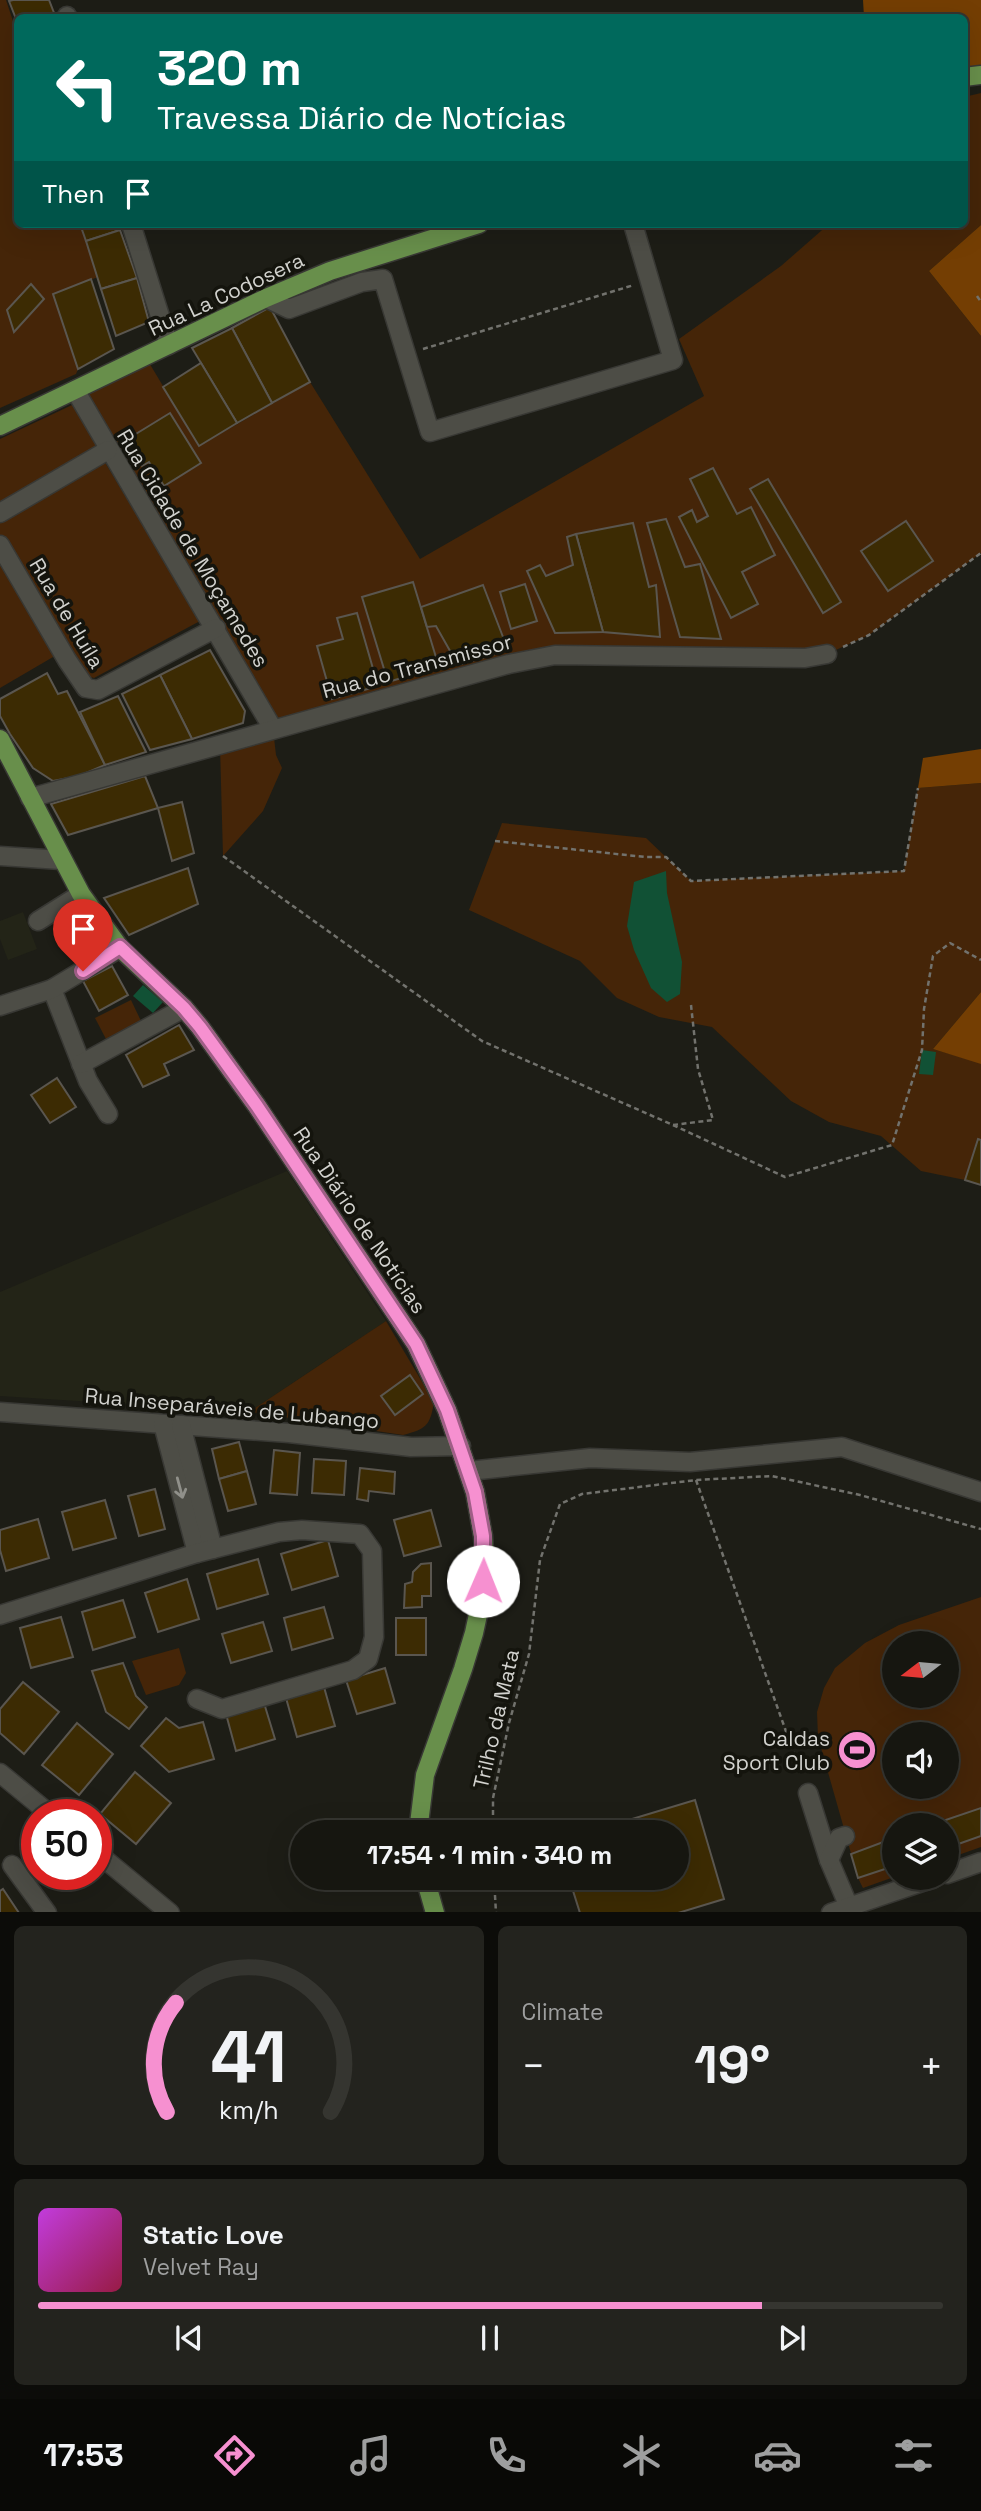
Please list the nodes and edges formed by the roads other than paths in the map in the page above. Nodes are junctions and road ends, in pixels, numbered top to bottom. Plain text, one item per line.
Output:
1 (132, 228) edge
2 (466, 228) edge
3 (634, 228) edge
4 (266, 298) junction
5 (169, 345) junction
6 (75, 390) junction
7 (0, 426) edge
8 (108, 450) junction
9 (0, 513) edge
10 (0, 545) edge
11 (215, 628) junction
12 (827, 654) road end
13 (273, 729) junction
14 (0, 739) edge
15 (30, 798) junction
16 (0, 856) edge
17 (61, 860) junction
18 (81, 894) junction
19 (38, 921) dead end
20 (120, 947) junction
21 (52, 989) junction
22 (0, 1006) edge
23 (184, 1008) junction
24 (81, 1064) junction
25 (108, 1114) dead end
26 (0, 1412) edge
27 (172, 1424) junction
28 (461, 1446) junction
29 (469, 1471) junction
30 (981, 1492) edge
31 (205, 1551) junction
32 (0, 1615) edge
33 (197, 1699) dead end
34 (0, 1773) edge
35 (808, 1793) road end
36 (32, 1799) edge
37 (419, 1820) edge
38 (845, 1836) dead end
39 (830, 1860) junction
40 (981, 1862) edge
41 (12, 1865) dead end
42 (112, 1865) edge
43 (959, 1870) edge
44 (428, 1890) edge
45 (899, 1890) edge
46 (849, 1907) junction
47 (46, 1912) edge
48 (169, 1912) edge
49 (435, 1912) edge
50 (834, 1912) edge

1 - 5 street
2 - 4 main road, Rua La Codosera
3 - 4 street
4 - 5 main road, Rua La Codosera
5 - 6 main road, Rua La Codosera
6 - 7 main road, Rua La Codosera
6 - 8 street, Rua Cidade de Moçamedes
8 - 9 street
8 - 11 street, Rua Cidade de Moçamedes
10 - 11 street, Rua de Huíla
11 - 13 street, Rua Cidade de Moçamedes
12 - 13 street, Rua do Transmissor
13 - 15 street, Rua do Transmissor
14 - 15 main road, Rua Diário de Notícias
15 - 17 main road, Rua Diário de Notícias
16 - 17 street
17 - 18 main road, Rua Diário de Notícias
18 - 19 street
18 - 20 main road, Rua Diário de Notícias
20 - 21 street
20 - 23 main road, Rua Diário de Notícias
21 - 22 street
21 - 24 street
23 - 24 street
23 - 28 main road, Rua Diário de Notícias
24 - 25 street
26 - 27 street, Rua Inseparáveis de Lubango
27 - 28 street, Rua Inseparáveis de Lubango
27 - 31 street
28 - 29 main road, Rua Diário de Notícias
29 - 30 street
29 - 37 main road, Rua Diário de Notícias
31 - 32 street
31 - 33 street
34 - 36 street
35 - 39 street
38 - 39 street
39 - 46 street
40 - 43 street
41 - 47 street
42 - 48 street
44 - 49 main road
45 - 46 street
46 - 50 street

